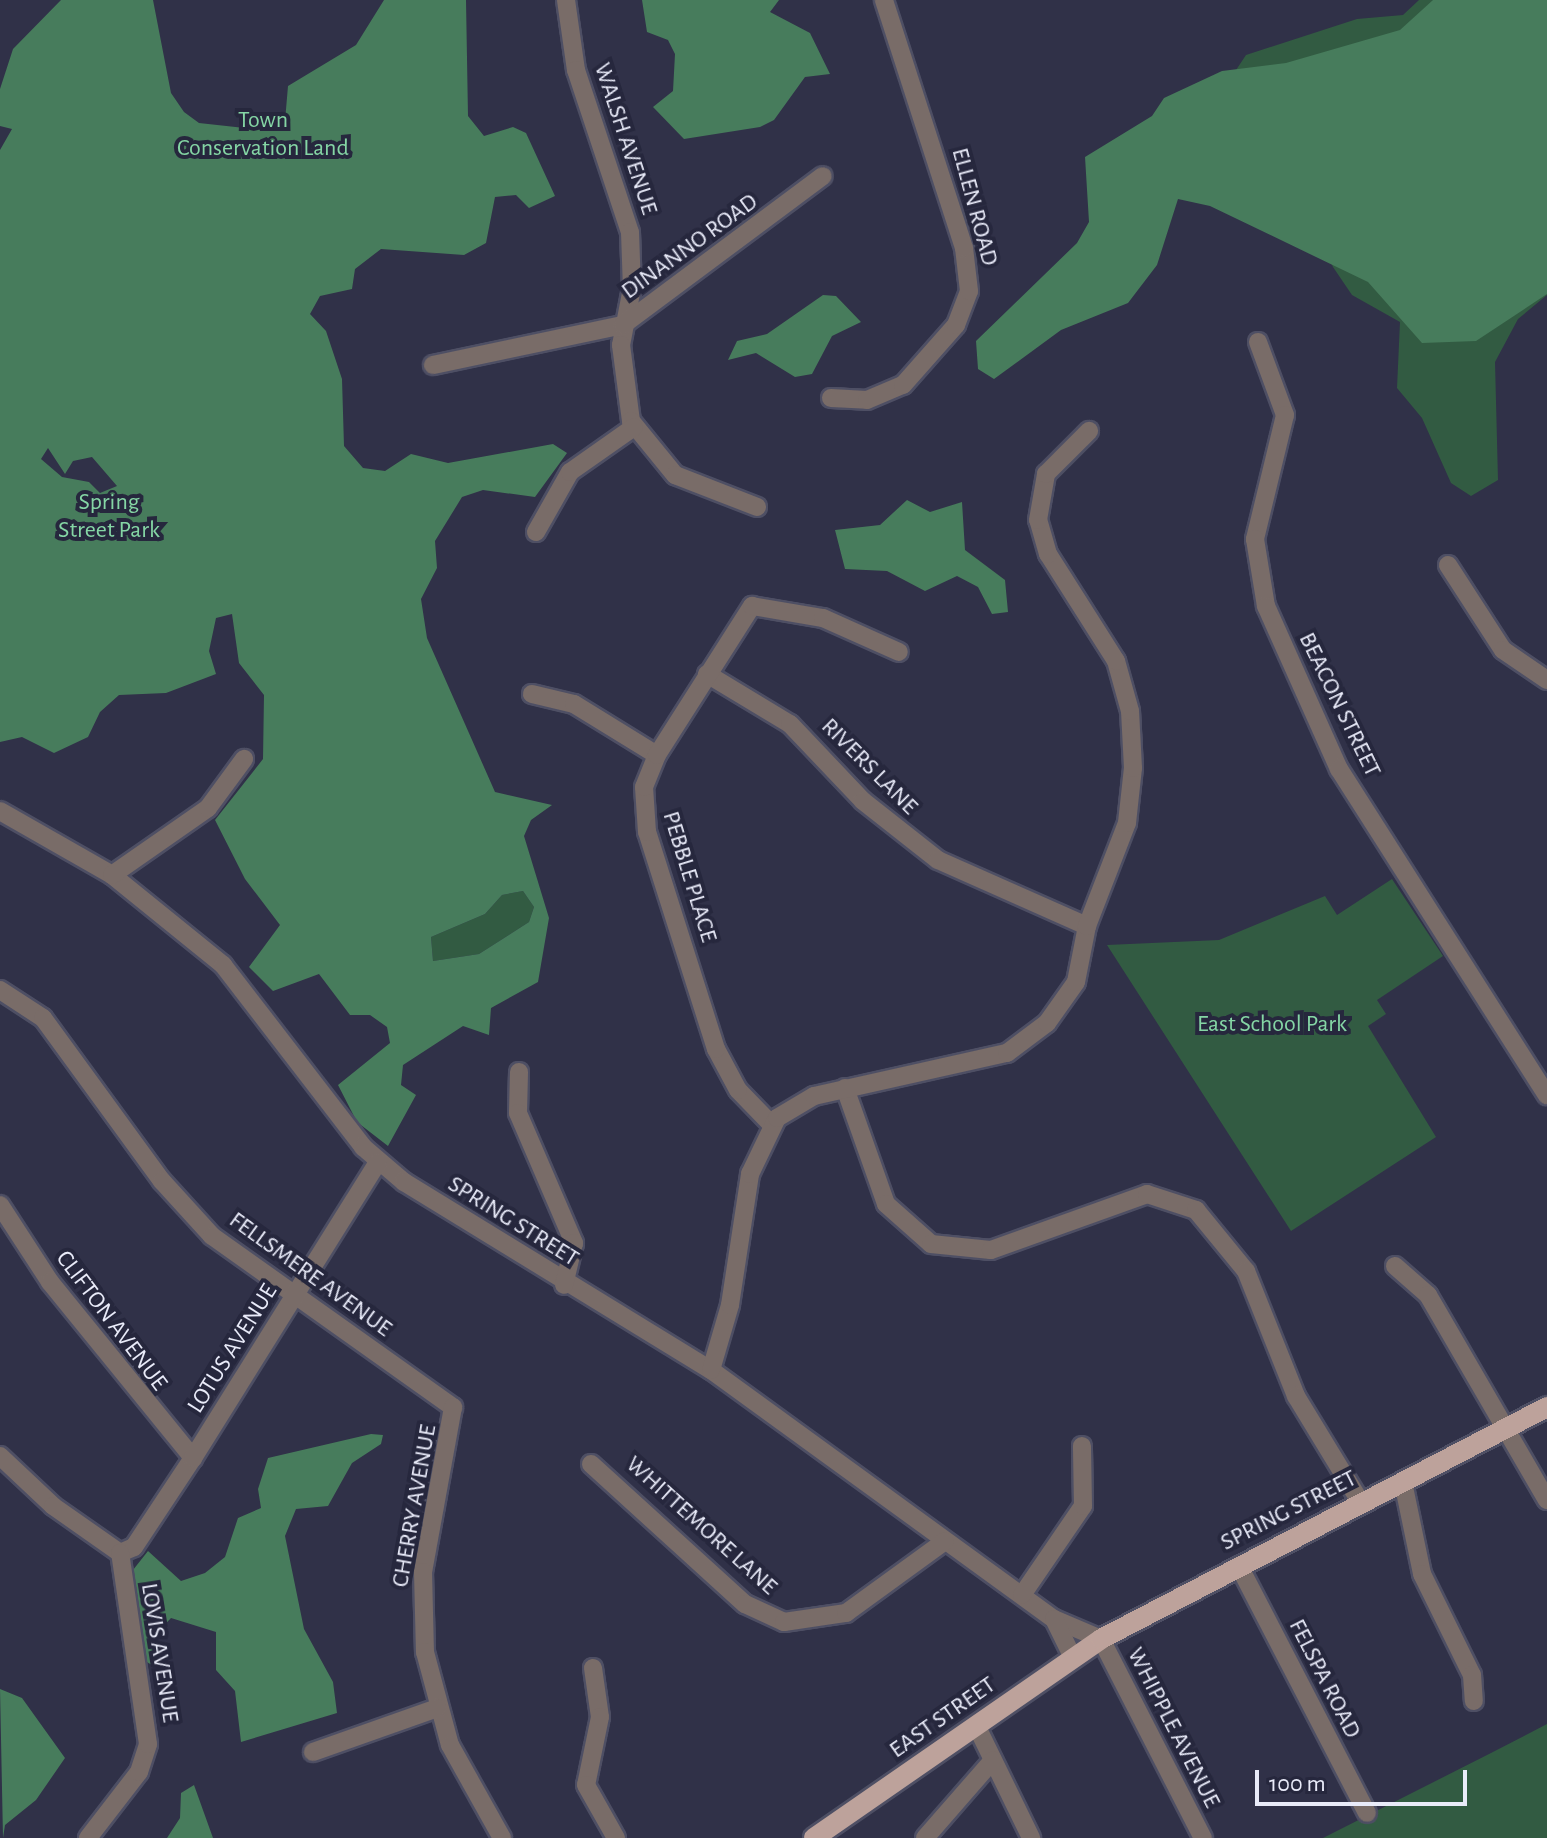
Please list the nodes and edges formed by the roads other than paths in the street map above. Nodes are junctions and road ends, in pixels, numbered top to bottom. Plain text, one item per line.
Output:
1 (566, 0) edge
2 (884, 0) edge
3 (823, 176) dead end
4 (623, 325) junction
5 (1258, 342) dead end
6 (433, 365) dead end
7 (831, 398) dead end
8 (634, 427) junction
9 (1089, 431) dead end
10 (757, 507) dead end
11 (536, 532) dead end
12 (1448, 565) dead end
13 (899, 652) dead end
14 (707, 674) junction
15 (1547, 680) edge
16 (532, 694) dead end
17 (657, 755) junction
18 (244, 759) dead end
19 (0, 811) edge
20 (112, 875) junction
21 (1087, 926) junction
22 (0, 990) edge
23 (519, 1072) dead end
24 (845, 1088) junction
25 (1547, 1095) edge
26 (771, 1124) junction
27 (378, 1162) junction
28 (0, 1205) edge
29 (1395, 1266) dead end
30 (564, 1285) junction
31 (295, 1296) junction
32 (711, 1370) junction
33 (452, 1405) joint
34 (1547, 1407) edge
35 (1508, 1428) junction
36 (1082, 1446) dead end
37 (0, 1456) edge
38 (193, 1458) junction
39 (591, 1464) dead end
40 (1403, 1482) junction
41 (1547, 1500) edge
42 (1361, 1503) junction
43 (945, 1541) junction
44 (120, 1553) junction
45 (1239, 1566) junction
46 (1022, 1595) junction
47 (1054, 1619) junction
48 (1101, 1639) junction
49 (1073, 1658) junction
50 (593, 1668) dead end
51 (1474, 1701) dead end
52 (437, 1708) junction
53 (976, 1725) junction
54 (313, 1752) dead end
55 (993, 1760) junction
56 (1367, 1813) dead end
57 (88, 1838) edge
58 (502, 1838) edge
59 (616, 1838) edge
60 (814, 1838) edge
61 (925, 1838) edge
62 (1031, 1838) edge
63 (1203, 1838) edge

1 - 4 street, WALSH AVENUE
2 - 7 street, ELLEN ROAD
3 - 4 street, DINANNO ROAD
4 - 6 street, DINANNO ROAD
4 - 8 street, WALSH AVENUE
5 - 25 street, BEACON STREET
8 - 10 street
8 - 11 street
9 - 21 street
12 - 15 street
13 - 14 street, PEBBLE PLACE
14 - 17 street, PEBBLE PLACE
14 - 21 street, RIVERS LANE
16 - 17 street
17 - 26 street, PEBBLE PLACE
18 - 20 street
19 - 20 street, SPRING STREET
20 - 27 street, SPRING STREET
21 - 24 street
22 - 31 street, FELLSMERE AVENUE
23 - 30 street
24 - 26 street
24 - 42 street
26 - 32 street
27 - 30 street, SPRING STREET
27 - 31 street, LOTUS AVENUE
28 - 38 street, CLIFTON AVENUE
29 - 35 street
30 - 32 street, SPRING STREET
31 - 33 street, FELLSMERE AVENUE
31 - 38 street, LOTUS AVENUE
32 - 43 street, SPRING STREET
33 - 52 street, CHERRY AVENUE
34 - 35 main road, SPRING STREET
35 - 40 main road, SPRING STREET
35 - 41 street
36 - 46 street
37 - 44 street
38 - 44 street, LOTUS AVENUE
39 - 43 street, WHITTEMORE LANE
40 - 42 main road, SPRING STREET
40 - 51 street
42 - 45 main road, SPRING STREET
43 - 46 street, SPRING STREET
44 - 57 street, LOVIS AVENUE
45 - 48 main road, SPRING STREET
45 - 56 street, FELSPA ROAD
46 - 47 street, SPRING STREET
47 - 48 street, SPRING STREET
47 - 49 street, SPRING STREET
48 - 49 main road, EAST STREET
48 - 63 street, WHIPPLE AVENUE
49 - 53 main road, EAST STREET
50 - 59 street
52 - 54 street
52 - 58 street, CHERRY AVENUE
53 - 55 street
53 - 60 main road, EAST STREET
55 - 61 street
55 - 62 street

